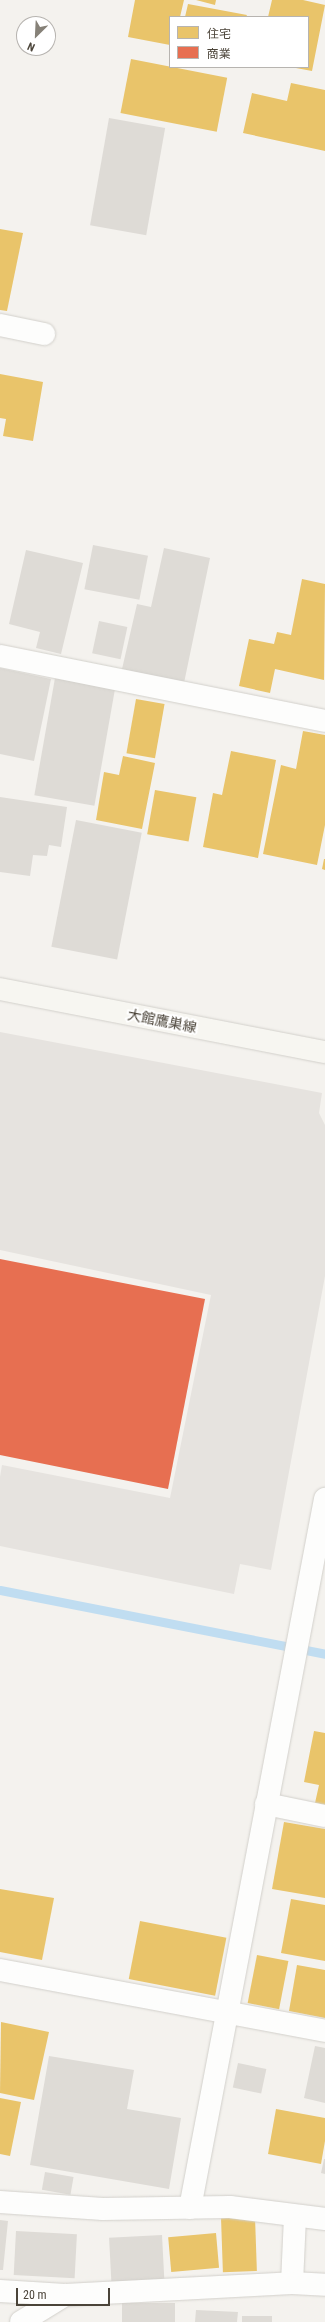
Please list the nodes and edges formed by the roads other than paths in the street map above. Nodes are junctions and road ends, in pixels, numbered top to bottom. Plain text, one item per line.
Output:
1 (0, 325) edge
2 (44, 334) dead end
3 (0, 656) edge
4 (325, 721) edge
5 (0, 989) edge
6 (325, 1052) edge
7 (325, 1498) edge
8 (266, 1804) junction
9 (325, 1816) edge
10 (0, 1970) edge
11 (226, 2014) junction
12 (325, 2031) edge
13 (0, 2202) edge
14 (190, 2208) junction
15 (295, 2216) junction
16 (325, 2219) edge
17 (292, 2283) junction
18 (325, 2285) edge
19 (0, 2291) edge
20 (65, 2295) junction
21 (21, 2322) edge

1 - 2 street
3 - 4 street
5 - 6 main road, 大館鷹巣線
7 - 8 street
8 - 9 street
8 - 11 street
10 - 11 street
11 - 12 street
11 - 14 street
13 - 14 street
14 - 15 street
15 - 16 street
15 - 17 street
17 - 18 street
17 - 20 street
19 - 20 street
20 - 21 street

